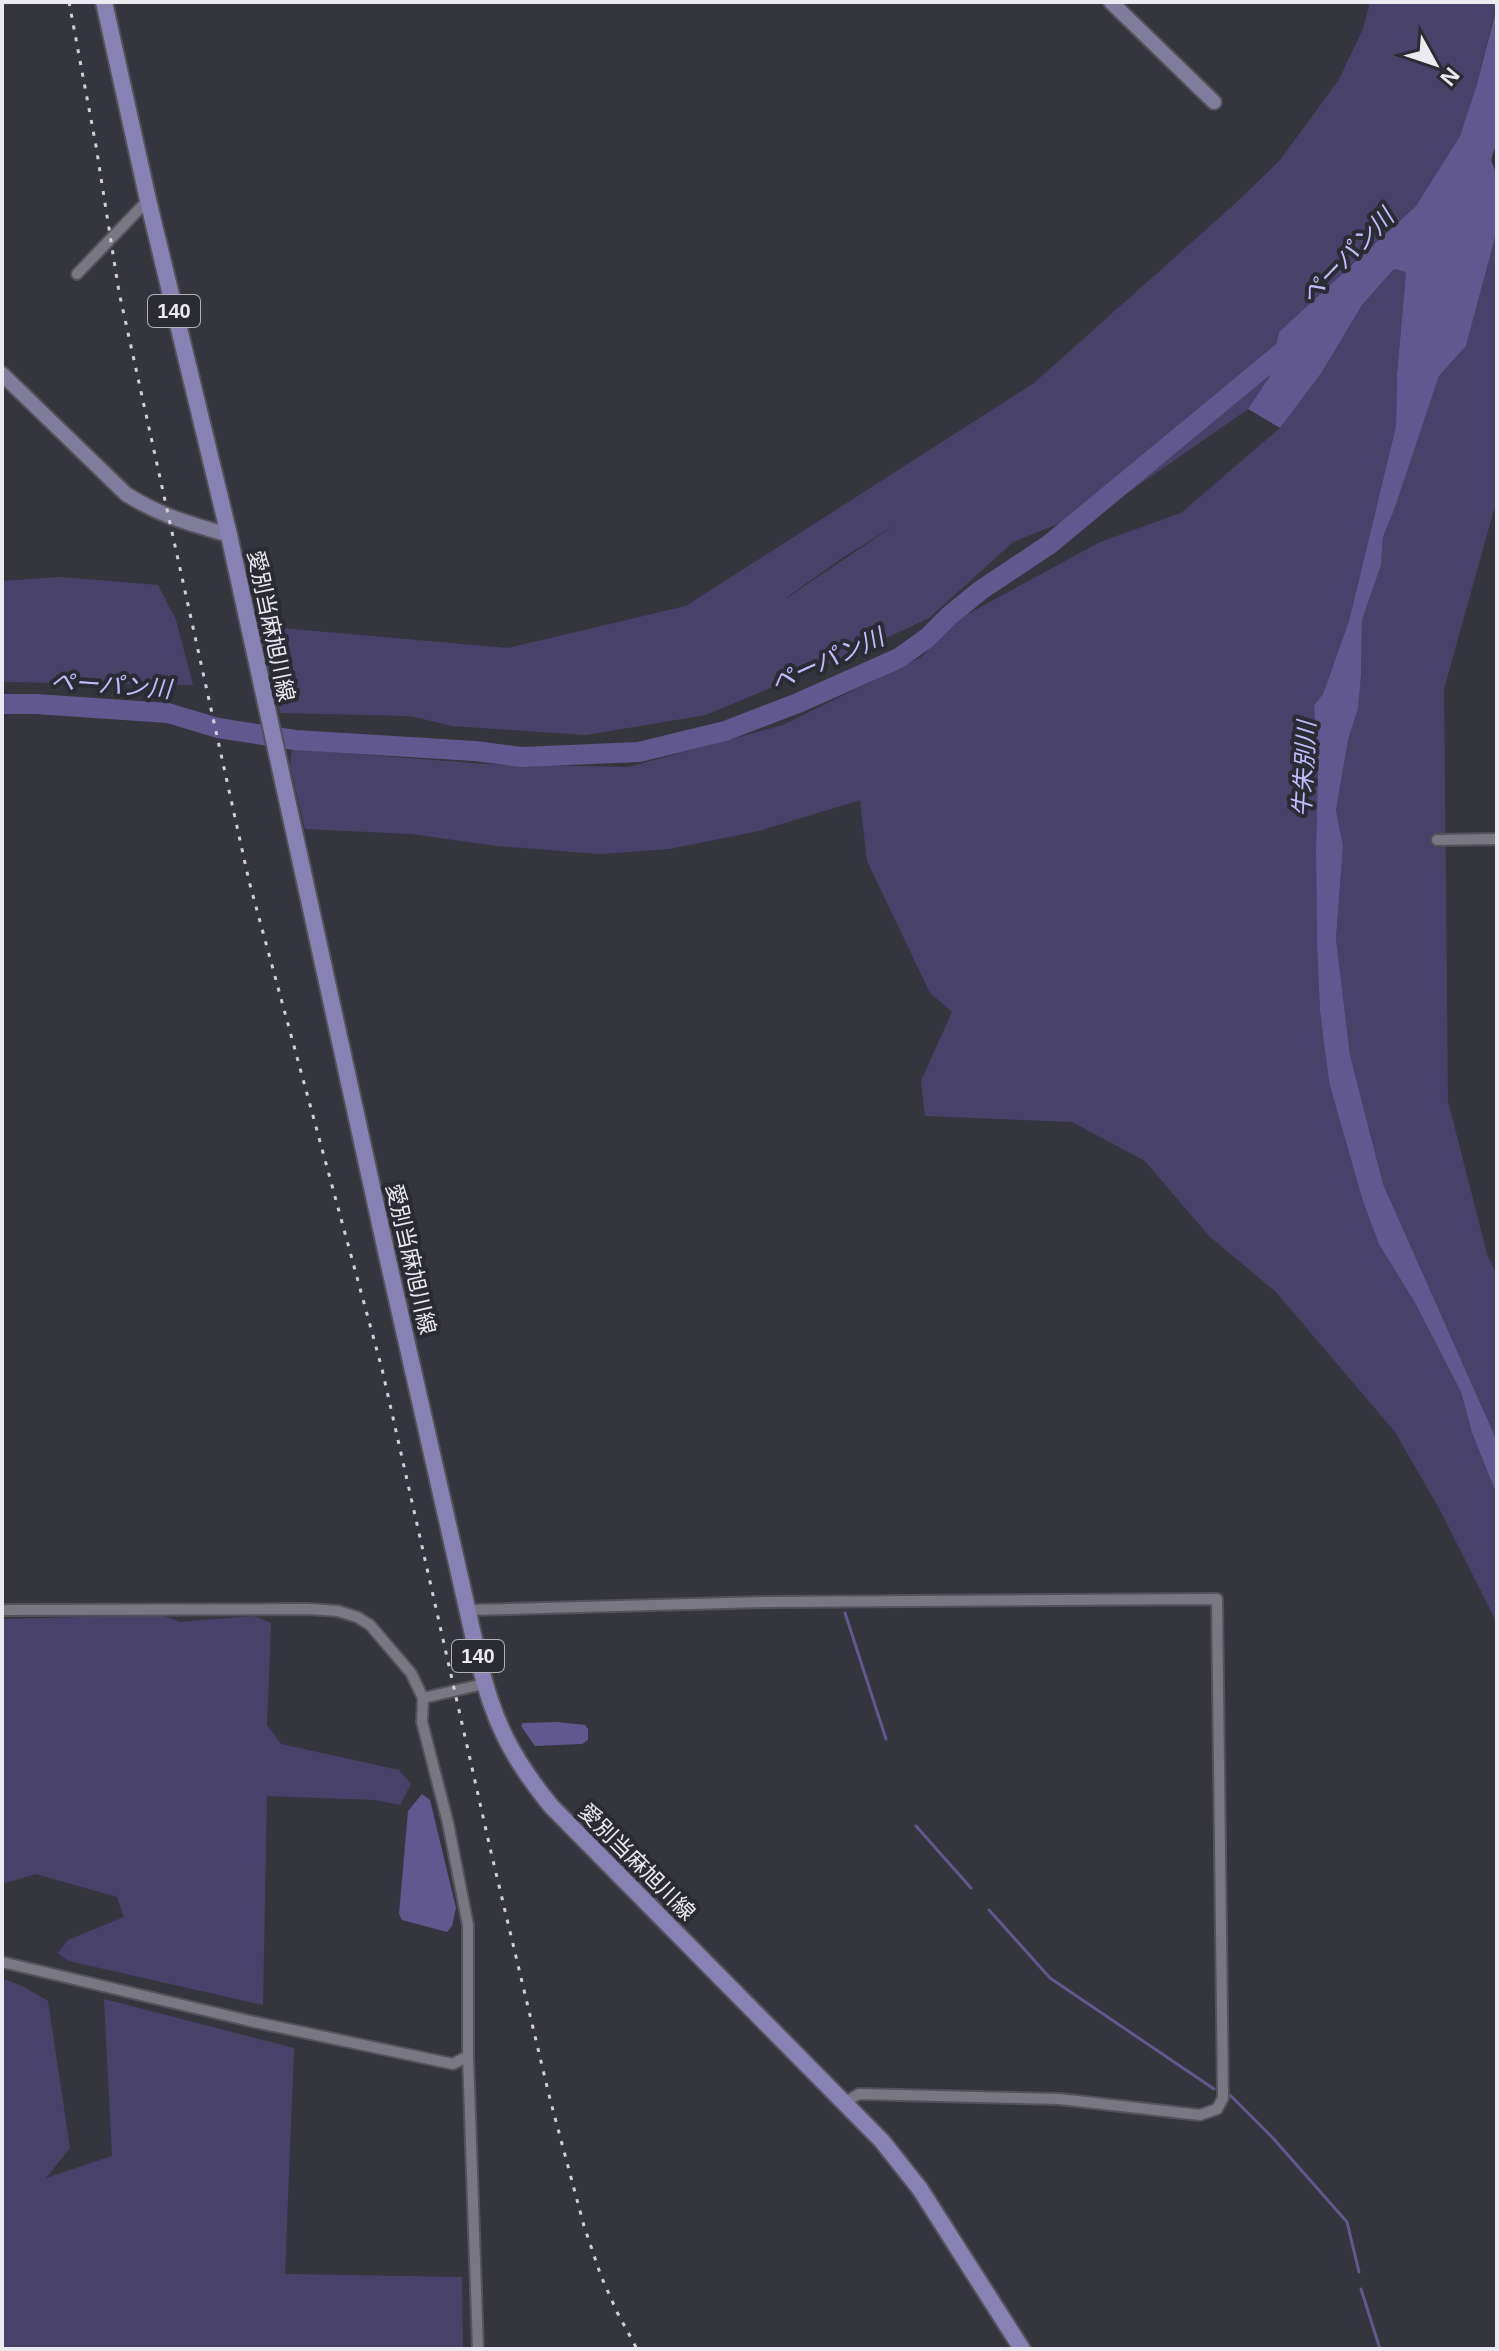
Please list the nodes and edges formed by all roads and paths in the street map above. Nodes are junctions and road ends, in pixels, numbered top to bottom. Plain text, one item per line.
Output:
1 (104, 2) edge
2 (1111, 2) edge
3 (1214, 102) dead end
4 (148, 200) junction
5 (77, 274) dead end
6 (2, 374) edge
7 (229, 535) junction
8 (1497, 839) edge
9 (1437, 840) dead end
10 (2, 1610) edge
11 (468, 1610) junction
12 (484, 1684) junction
13 (423, 1698) junction
14 (2, 1962) edge
15 (468, 2056) junction
16 (845, 2102) junction
17 (478, 2349) edge
18 (1022, 2349) edge

1 - 4 main road, 愛別当麻旭川線 / 140
2 - 3 street
4 - 5 street
4 - 7 main road, 愛別当麻旭川線 / 140
6 - 7 street
7 - 11 main road, 愛別当麻旭川線 / 140
8 - 9 street
10 - 13 street
11 - 12 main road, 愛別当麻旭川線 / 140
11 - 16 street
12 - 13 street
12 - 16 main road, 愛別当麻旭川線 / 140
13 - 15 street
14 - 15 street
15 - 17 street
16 - 18 main road, 愛別当麻旭川線 / 140

